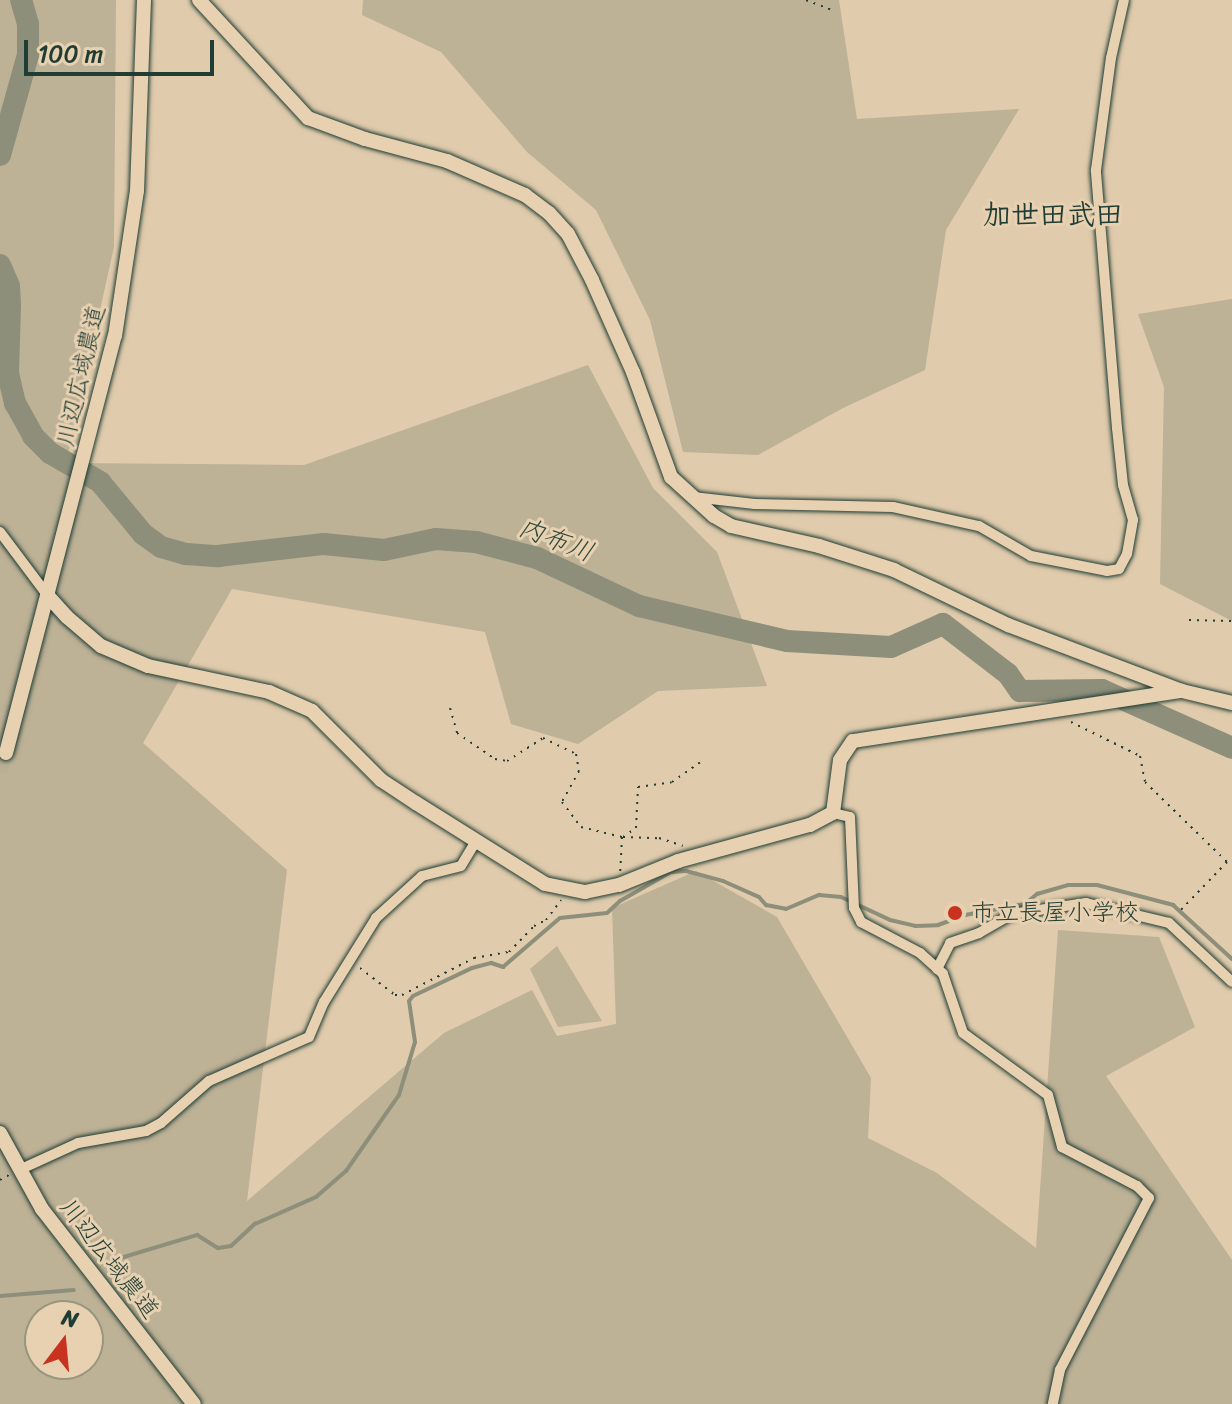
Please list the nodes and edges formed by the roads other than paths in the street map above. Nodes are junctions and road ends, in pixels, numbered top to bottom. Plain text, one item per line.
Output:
1 (144, 0) edge
2 (199, 0) edge
3 (1124, 0) edge
4 (691, 496) junction
5 (0, 532) edge
6 (48, 596) junction
7 (1182, 691) junction
8 (1232, 703) edge
9 (6, 753) dead end
10 (833, 813) junction
11 (476, 841) junction
12 (937, 969) junction
13 (1232, 982) edge
14 (0, 1133) edge
15 (19, 1170) junction
16 (194, 1404) edge
17 (1053, 1404) edge

1 - 6 street, 川辺広域農道
2 - 4 street
3 - 4 street
4 - 7 street
5 - 6 street
6 - 9 street, 川辺広域農道
6 - 11 street
7 - 8 street
7 - 10 street
10 - 11 street
10 - 12 street
11 - 15 street
12 - 13 street
12 - 17 street
14 - 15 street, 川辺広域農道
15 - 16 street, 川辺広域農道

